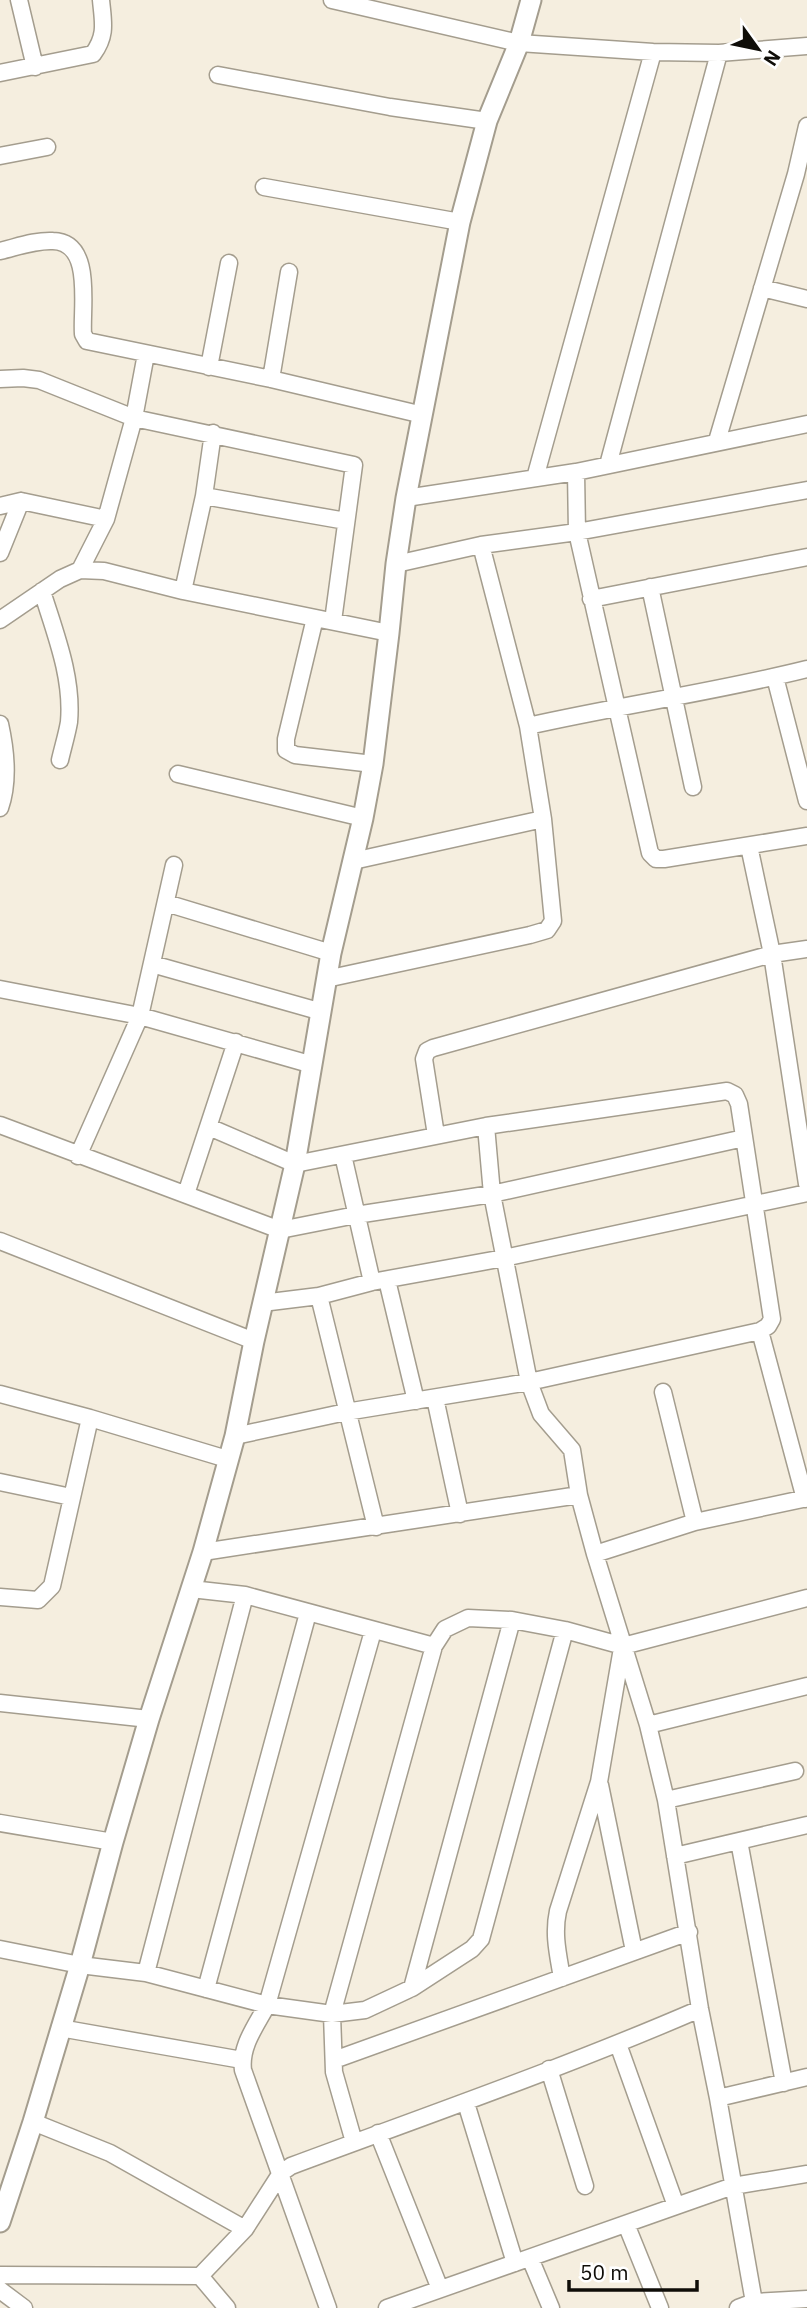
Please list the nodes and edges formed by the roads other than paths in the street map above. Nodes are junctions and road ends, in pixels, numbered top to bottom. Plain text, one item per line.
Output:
1 (19, 0) edge
2 (101, 0) edge
3 (332, 0) edge
4 (531, 0) edge
5 (519, 43) junction
6 (807, 46) edge
7 (653, 52) junction
8 (719, 53) junction
9 (34, 68) junction
10 (0, 74) edge
11 (218, 75) dead end
12 (487, 121) junction
13 (807, 126) edge
14 (47, 147) dead end
15 (0, 156) edge
16 (802, 175) edge
17 (264, 187) dead end
18 (460, 222) junction
19 (0, 251) edge
20 (229, 263) dead end
21 (289, 272) dead end
22 (762, 288) junction
23 (807, 299) edge
24 (146, 354) junction
25 (209, 366) junction
26 (0, 379) edge
27 (271, 379) junction
28 (423, 415) junction
29 (134, 418) junction
30 (807, 424) edge
31 (213, 433) junction
32 (717, 441) junction
33 (608, 465) junction
34 (576, 471) junction
35 (535, 478) junction
36 (807, 490) edge
37 (204, 496) junction
38 (406, 498) junction
39 (20, 501) junction
40 (0, 506) edge
41 (106, 519) junction
42 (346, 521) junction
43 (577, 532) junction
44 (481, 545) junction
45 (0, 553) edge
46 (807, 557) edge
47 (396, 564) junction
48 (80, 570) junction
49 (650, 587) junction
50 (42, 591) junction
51 (183, 591) junction
52 (591, 598) junction
53 (315, 618) junction
54 (0, 620) edge
55 (333, 621) junction
56 (390, 632) junction
57 (807, 670) edge
58 (775, 677) junction
59 (673, 699) junction
60 (615, 706) junction
61 (0, 724) edge
62 (528, 726) junction
63 (60, 760) dead end
64 (373, 764) junction
65 (178, 774) dead end
66 (693, 787) dead end
67 (807, 801) edge
68 (0, 808) edge
69 (363, 818) junction
70 (543, 818) junction
71 (807, 836) edge
72 (749, 846) junction
73 (353, 861) junction
74 (174, 865) dead end
75 (166, 903) junction
76 (807, 949) edge
77 (331, 953) junction
78 (772, 954) junction
79 (152, 964) junction
80 (326, 979) junction
81 (0, 989) edge
82 (322, 1012) junction
83 (140, 1016) junction
84 (236, 1042) junction
85 (313, 1065) junction
86 (0, 1125) edge
87 (209, 1126) junction
88 (486, 1126) junction
89 (436, 1135) junction
90 (744, 1138) junction
91 (343, 1155) junction
92 (78, 1156) junction
93 (295, 1164) junction
94 (807, 1183) edge
95 (186, 1194) junction
96 (492, 1194) junction
97 (755, 1204) junction
98 (356, 1215) junction
99 (280, 1230) junction
100 (0, 1241) edge
101 (504, 1258) junction
102 (379, 1281) junction
103 (319, 1296) junction
104 (262, 1303) junction
105 (760, 1331) junction
106 (254, 1341) junction
107 (529, 1382) junction
108 (663, 1392) dead end
109 (0, 1395) edge
110 (435, 1398) junction
111 (416, 1401) junction
112 (346, 1412) junction
113 (90, 1418) junction
114 (235, 1436) junction
115 (227, 1459) junction
116 (0, 1482) edge
117 (579, 1495) junction
118 (71, 1497) junction
119 (806, 1498) edge
120 (460, 1514) junction
121 (695, 1522) junction
122 (376, 1527) junction
123 (203, 1552) junction
124 (595, 1554) junction
125 (191, 1588) junction
126 (246, 1595) junction
127 (0, 1597) edge
128 (807, 1598) edge
129 (308, 1613) junction
130 (512, 1620) junction
131 (565, 1630) junction
132 (373, 1631) junction
133 (434, 1646) junction
134 (623, 1646) junction
135 (807, 1686) edge
136 (0, 1703) edge
137 (149, 1719) junction
138 (648, 1725) junction
139 (795, 1771) dead end
140 (600, 1783) junction
141 (666, 1800) junction
142 (0, 1823) edge
143 (806, 1830) edge
144 (739, 1841) junction
145 (113, 1842) junction
146 (675, 1856) junction
147 (689, 1932) junction
148 (0, 1949) edge
149 (634, 1951) junction
150 (80, 1965) junction
151 (146, 1973) junction
152 (562, 1978) junction
153 (206, 1989) junction
154 (412, 1989) junction
155 (267, 2005) junction
156 (700, 2009) junction
157 (332, 2014) junction
158 (60, 2028) junction
159 (618, 2045) junction
160 (242, 2060) junction
161 (334, 2060) junction
162 (549, 2069) junction
163 (807, 2077) edge
164 (785, 2082) junction
165 (719, 2098) junction
166 (466, 2103) junction
167 (33, 2122) junction
168 (378, 2133) junction
169 (354, 2143) junction
170 (281, 2173) junction
171 (807, 2174) edge
172 (585, 2186) dead end
173 (733, 2186) junction
174 (676, 2206) junction
175 (0, 2222) edge
176 (626, 2224) junction
177 (244, 2229) junction
178 (523, 2261) junction
179 (0, 2275) edge
180 (200, 2276) junction
181 (440, 2289) junction
182 (0, 2290) edge
183 (807, 2299) edge
184 (749, 2306) edge
185 (24, 2308) edge
186 (227, 2308) edge
187 (328, 2308) edge
188 (387, 2308) edge
189 (551, 2308) edge
190 (660, 2308) edge

1 - 9 street
2 - 9 street
3 - 5 street
4 - 5 street
5 - 7 street
5 - 12 street
6 - 8 street
7 - 8 street
7 - 35 street
8 - 33 street
9 - 10 street
11 - 12 street
12 - 18 street
13 - 16 street
14 - 15 street
16 - 22 street
17 - 18 street
18 - 28 street
19 - 24 street
20 - 25 street
21 - 27 street
22 - 23 street
22 - 32 street
24 - 25 street
24 - 29 street
25 - 27 street
26 - 29 street
27 - 28 street
28 - 38 street
29 - 31 street
29 - 41 street
30 - 32 street
31 - 37 street
31 - 42 street
32 - 33 street
33 - 34 street
34 - 35 street
34 - 43 street
35 - 38 street
36 - 43 street
37 - 42 street
37 - 51 street
38 - 47 street
39 - 40 street
39 - 41 street
39 - 45 street
41 - 48 street
42 - 55 street
43 - 44 street
43 - 52 street
44 - 47 street
44 - 62 street
46 - 49 street
47 - 56 street
48 - 50 street
48 - 51 street
49 - 52 street
49 - 59 street
50 - 54 street
50 - 63 street
51 - 53 street
52 - 60 street
53 - 55 street
53 - 64 street
55 - 56 street
56 - 64 street
57 - 58 street
58 - 59 street
58 - 67 street
59 - 60 street
59 - 66 street
60 - 62 street
60 - 72 street
61 - 68 street
62 - 70 street
64 - 69 street
65 - 69 street
69 - 73 street
70 - 73 street
70 - 80 street
71 - 72 street
72 - 78 street
73 - 77 street
74 - 75 street
75 - 77 street
75 - 79 street
76 - 78 street
77 - 80 street
78 - 89 street
78 - 94 street
79 - 82 street
79 - 83 street
80 - 82 street
81 - 83 street
82 - 85 street
83 - 84 street
83 - 92 street
84 - 85 street
84 - 87 street
85 - 93 street
86 - 92 street
87 - 93 street
87 - 95 street
88 - 89 street
88 - 90 street
88 - 96 street
89 - 91 street
90 - 96 street
90 - 97 street
91 - 93 street
91 - 98 street
92 - 95 street
93 - 99 street
94 - 97 street
95 - 99 street
96 - 98 street
96 - 101 street
97 - 101 street
97 - 105 street
98 - 99 street
98 - 102 street
99 - 104 street
100 - 106 street
101 - 102 street
101 - 107 street
102 - 103 street
102 - 111 street
103 - 104 street
103 - 112 street
104 - 106 street
105 - 107 street
105 - 119 street
106 - 114 street
107 - 110 street
107 - 117 street
108 - 121 street
109 - 113 street
110 - 111 street
110 - 120 street
111 - 112 street
112 - 114 street
112 - 122 street
113 - 115 street
113 - 118 street
114 - 115 street
115 - 123 street
116 - 118 street
117 - 120 street
117 - 124 street
118 - 127 street
119 - 121 street
120 - 122 street
121 - 124 street
122 - 123 street
123 - 125 street
124 - 134 street
125 - 126 street
125 - 137 street
126 - 129 street
126 - 151 street
128 - 134 street
129 - 132 street
129 - 153 street
130 - 131 street
130 - 133 street
130 - 154 street
131 - 134 street
131 - 154 street
132 - 133 street
132 - 155 street
133 - 157 street
134 - 138 street
134 - 140 street
135 - 138 street
136 - 137 street
137 - 145 street
138 - 141 street
139 - 141 street
140 - 149 street
140 - 152 street
141 - 146 street
142 - 145 street
143 - 144 street
144 - 146 street
144 - 164 street
145 - 150 street
146 - 147 street
147 - 149 street
147 - 156 street
148 - 150 street
149 - 152 street
150 - 151 street
150 - 158 street
151 - 153 street
152 - 161 street
153 - 155 street
154 - 157 street
155 - 157 street
155 - 160 street
156 - 159 street
156 - 165 street
157 - 161 street
158 - 160 street
158 - 167 street
159 - 162 street
159 - 174 street
160 - 170 street
161 - 169 street
162 - 166 street
162 - 172 street
163 - 164 street
164 - 165 street
165 - 173 street
166 - 168 street
166 - 178 street
167 - 175 street
167 - 177 street
168 - 169 street
168 - 181 street
169 - 170 street
170 - 177 street
170 - 187 street
171 - 173 street
173 - 174 street
173 - 184 street
174 - 176 street
176 - 178 street
176 - 190 street
177 - 180 street
178 - 181 street
178 - 189 street
179 - 180 street
180 - 186 street
181 - 188 street
182 - 185 street
183 - 184 street

